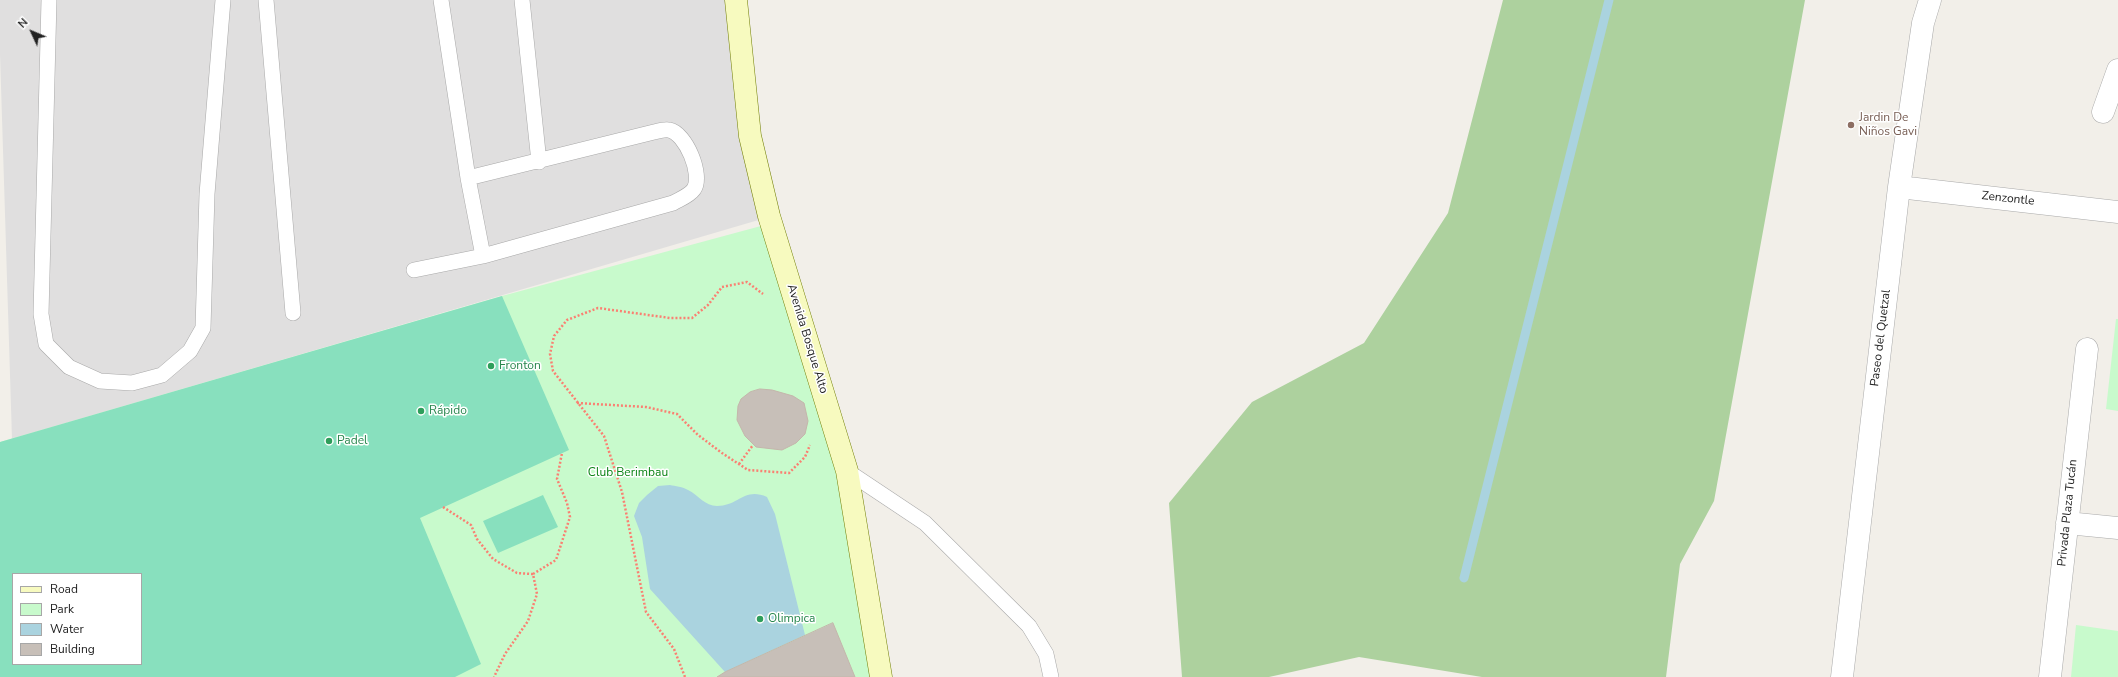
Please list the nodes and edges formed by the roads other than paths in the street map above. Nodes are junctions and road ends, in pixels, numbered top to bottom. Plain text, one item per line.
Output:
1 (49, 0) edge
2 (223, 0) edge
3 (266, 0) edge
4 (441, 0) edge
5 (522, 0) edge
6 (736, 0) edge
7 (1930, 0) edge
8 (2118, 70) edge
9 (2103, 112) dead end
10 (539, 162) junction
11 (468, 178) junction
12 (1899, 187) junction
13 (2118, 212) edge
14 (483, 256) junction
15 (414, 270) dead end
16 (293, 313) dead end
17 (2086, 349) dead end
18 (847, 472) junction
19 (2067, 523) junction
20 (2118, 528) edge
21 (881, 677) edge
22 (1051, 677) edge
23 (1842, 677) edge
24 (2050, 677) edge

1 - 2 lane
3 - 16 lane
4 - 11 lane
5 - 10 lane
6 - 18 street, Avenida Bosque Alto
7 - 12 street, Paseo del Quetzal
8 - 9 street
10 - 11 lane
10 - 14 lane
11 - 14 lane
12 - 13 street, Zenzontle
12 - 23 street, Paseo del Quetzal
14 - 15 lane
17 - 19 street, Privada Plaza Tucán
18 - 21 street, Avenida Bosque Alto
18 - 22 lane
19 - 20 street
19 - 24 street, Privada Plaza Tucán

